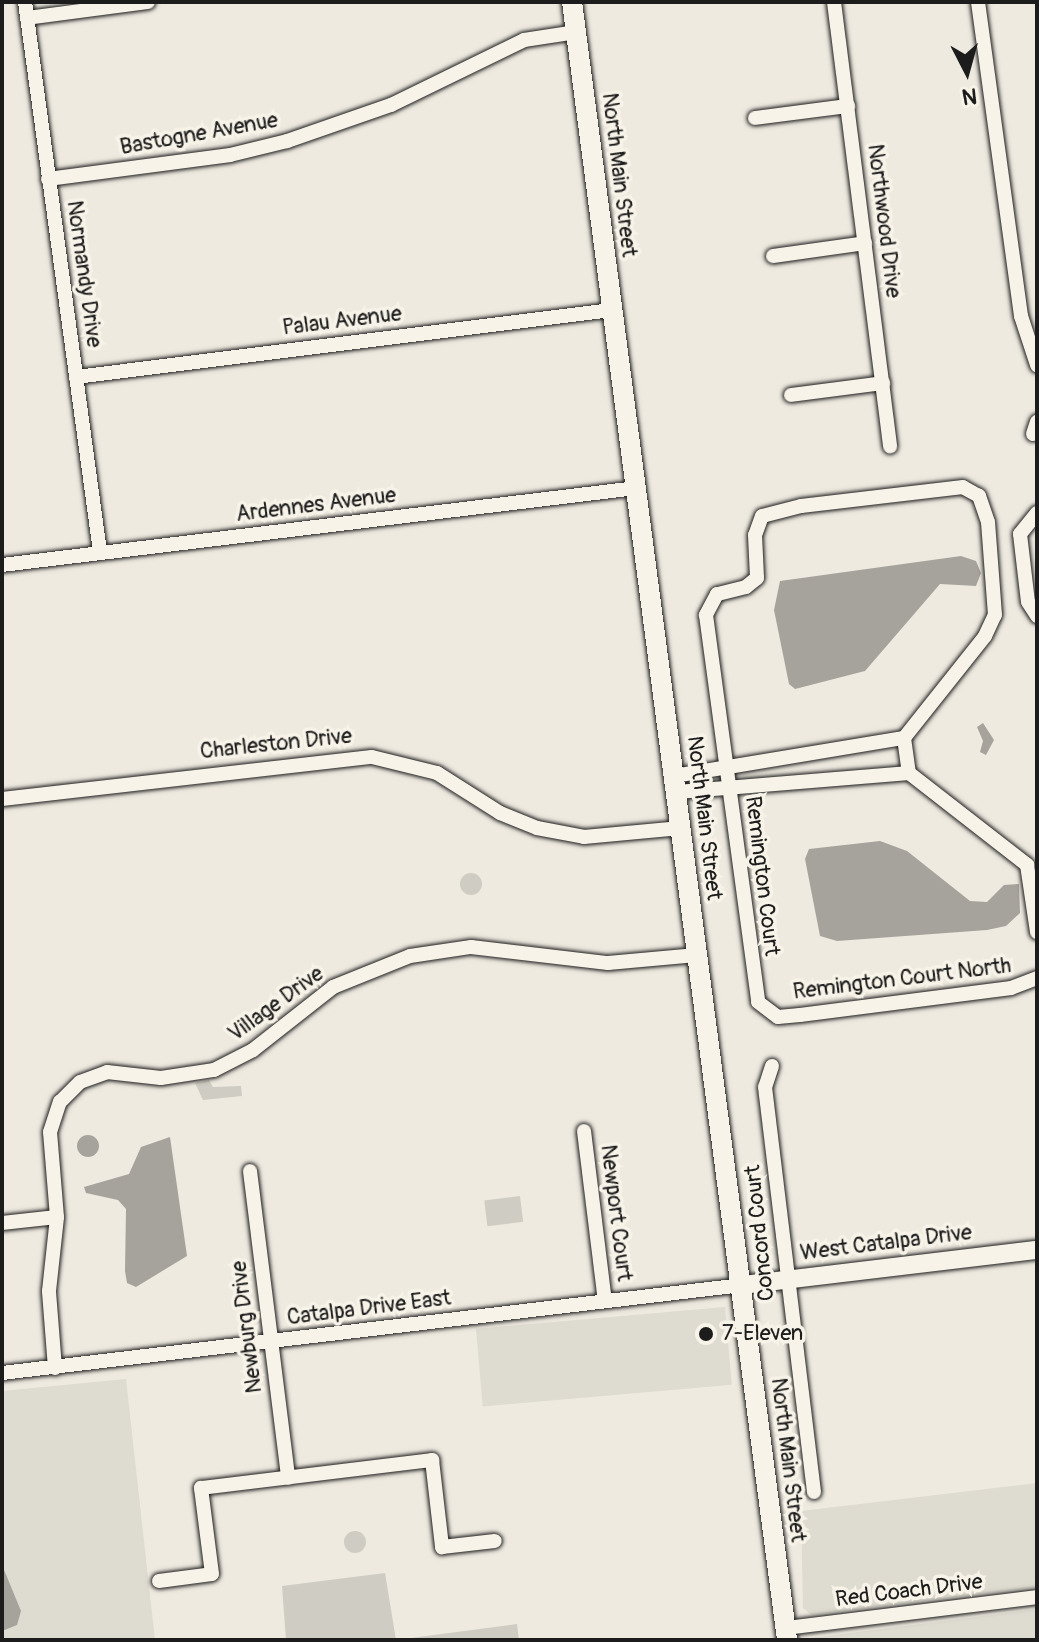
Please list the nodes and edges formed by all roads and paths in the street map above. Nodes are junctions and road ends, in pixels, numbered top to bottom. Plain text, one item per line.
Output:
1 (25, 2) edge
2 (148, 2) edge
3 (572, 2) edge
4 (834, 2) edge
5 (978, 2) edge
6 (27, 18) junction
7 (576, 32) junction
8 (848, 106) junction
9 (755, 118) dead end
10 (48, 179) junction
11 (865, 243) junction
12 (773, 256) dead end
13 (612, 310) junction
14 (1037, 365) edge
15 (76, 377) junction
16 (883, 383) junction
17 (791, 395) dead end
18 (890, 446) dead end
19 (636, 488) junction
20 (1037, 513) edge
21 (100, 552) junction
22 (2, 565) edge
23 (1037, 616) edge
24 (904, 738) junction
25 (726, 769) junction
26 (909, 773) junction
27 (676, 784) junction
28 (729, 786) junction
29 (2, 799) edge
30 (681, 828) junction
31 (1037, 932) edge
32 (697, 955) junction
33 (1037, 978) edge
34 (770, 1014) joint
35 (772, 1066) dead end
36 (584, 1131) dead end
37 (250, 1171) dead end
38 (57, 1217) junction
39 (2, 1223) edge
40 (1037, 1250) edge
41 (788, 1279) junction
42 (742, 1285) junction
43 (605, 1301) junction
44 (271, 1342) junction
45 (55, 1368) junction
46 (2, 1373) edge
47 (288, 1478) junction
48 (814, 1492) dead end
49 (495, 1541) dead end
50 (159, 1581) dead end
51 (1037, 1597) edge
52 (786, 1634) edge

1 - 6 street, Normandy Drive
2 - 6 street
3 - 7 main road, North Main Street
4 - 8 street, Northwood Drive
5 - 14 street
6 - 10 street, Normandy Drive
7 - 10 street, Bastogne Avenue
7 - 13 main road, North Main Street
8 - 9 street
8 - 11 street, Northwood Drive
10 - 15 street, Normandy Drive
11 - 12 street
11 - 16 street, Northwood Drive
13 - 15 street, Palau Avenue
13 - 19 main road, North Main Street
15 - 21 street, Normandy Drive
16 - 17 street
16 - 18 street, Northwood Drive
19 - 21 street, Ardennes Avenue
19 - 27 main road, North Main Street
20 - 23 street
21 - 22 street, Ardennes Avenue
24 - 25 street
24 - 25 street, Remington Court
24 - 26 street
25 - 27 street, Remington Court
25 - 28 street, Remington Court
26 - 28 street
26 - 31 street
27 - 28 street, Remington Court
27 - 30 main road, North Main Street
28 - 34 street, Remington Court
29 - 30 street, Charleston Drive
30 - 32 main road, North Main Street
32 - 38 street, Village Drive
32 - 42 main road, North Main Street
33 - 34 street, Remington Court North
35 - 41 street, Concord Court
36 - 43 street, Newport Court
37 - 44 street, Newburg Drive
38 - 39 street
38 - 45 street, Village Drive
40 - 41 street, West Catalpa Drive
41 - 42 street, West Catalpa Drive
41 - 48 street, Concord Court
42 - 43 street, Catalpa Drive East
42 - 52 main road, North Main Street
43 - 44 street, Catalpa Drive East
44 - 45 street, Catalpa Drive East
44 - 47 street, Newburg Drive
45 - 46 street, Catalpa Drive East
47 - 49 street
47 - 50 street
51 - 52 street, Red Coach Drive

